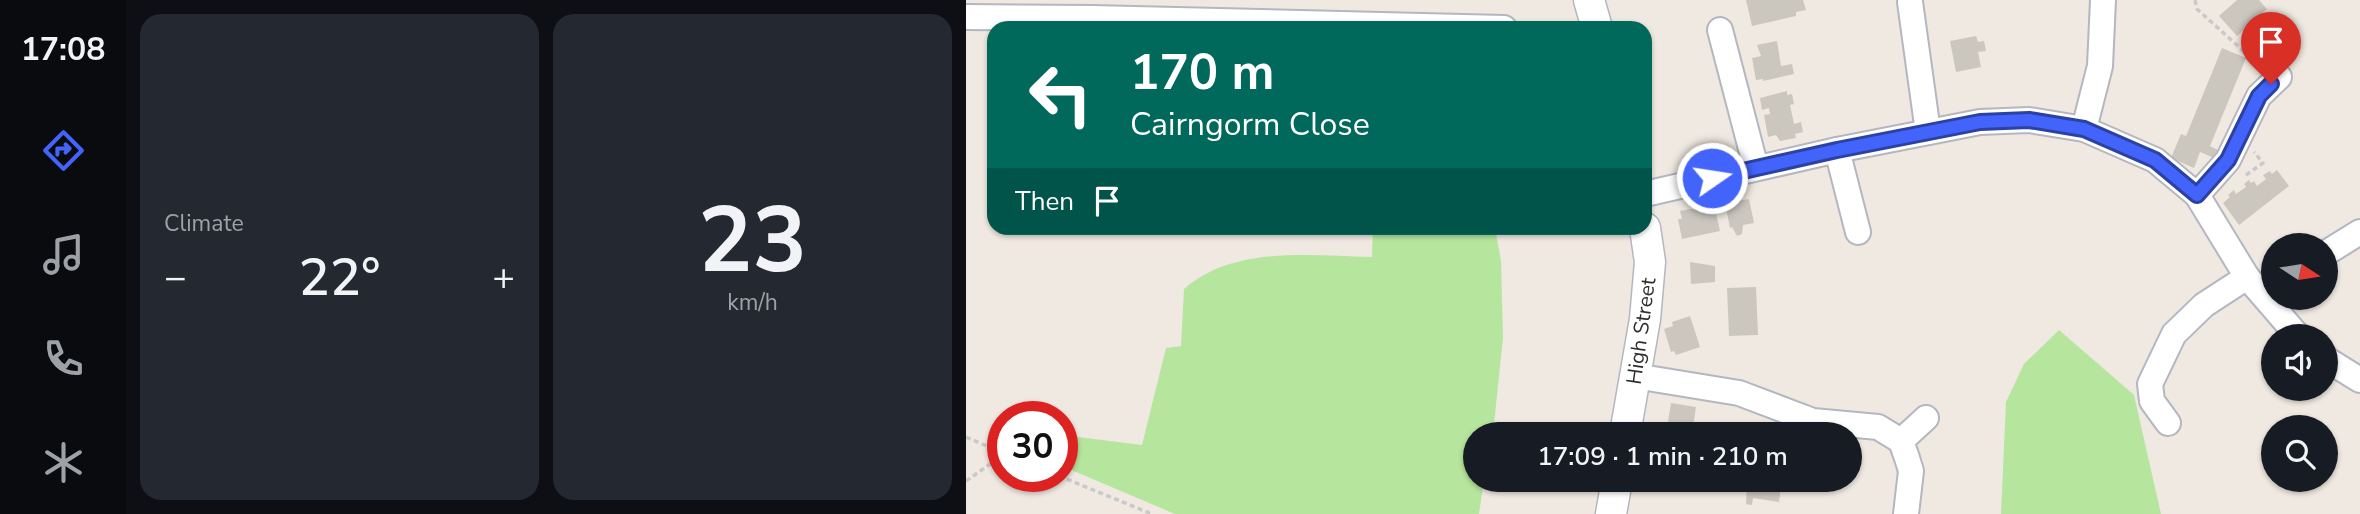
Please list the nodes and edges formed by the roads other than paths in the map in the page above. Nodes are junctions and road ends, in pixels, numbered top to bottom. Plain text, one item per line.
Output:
1 (1590, 0) edge
2 (2103, 0) edge
3 (1910, 2) edge
4 (1092, 9) edge
5 (966, 17) edge
6 (1352, 21) edge
7 (1595, 21) edge
8 (1720, 30) dead end
9 (2275, 80) road end
10 (2084, 129) junction
11 (1928, 132) junction
12 (1837, 150) junction
13 (1756, 168) junction
14 (1652, 192) edge
15 (2197, 195) junction
16 (1858, 232) dead end
17 (2360, 232) edge
18 (1646, 235) edge
19 (2338, 246) edge
20 (2247, 277) junction
21 (2261, 289) edge
22 (2338, 366) edge
23 (1635, 376) junction
24 (2360, 380) edge
25 (1926, 418) dead end
26 (1627, 422) edge
27 (2168, 423) dead end
28 (1901, 442) junction
29 (1615, 492) edge
30 (1611, 514) edge
31 (1906, 514) edge

1 - 7 street
2 - 10 street
3 - 11 street
4 - 5 street
4 - 6 street
8 - 13 street
9 - 15 street
10 - 11 street
10 - 15 street
11 - 12 street
12 - 13 street
12 - 16 street
13 - 14 street
15 - 20 street
17 - 19 street
18 - 23 street, High Street
20 - 21 street
20 - 27 street
22 - 24 street
23 - 26 street, High Street
23 - 28 street
25 - 28 street
28 - 31 street
29 - 30 street

